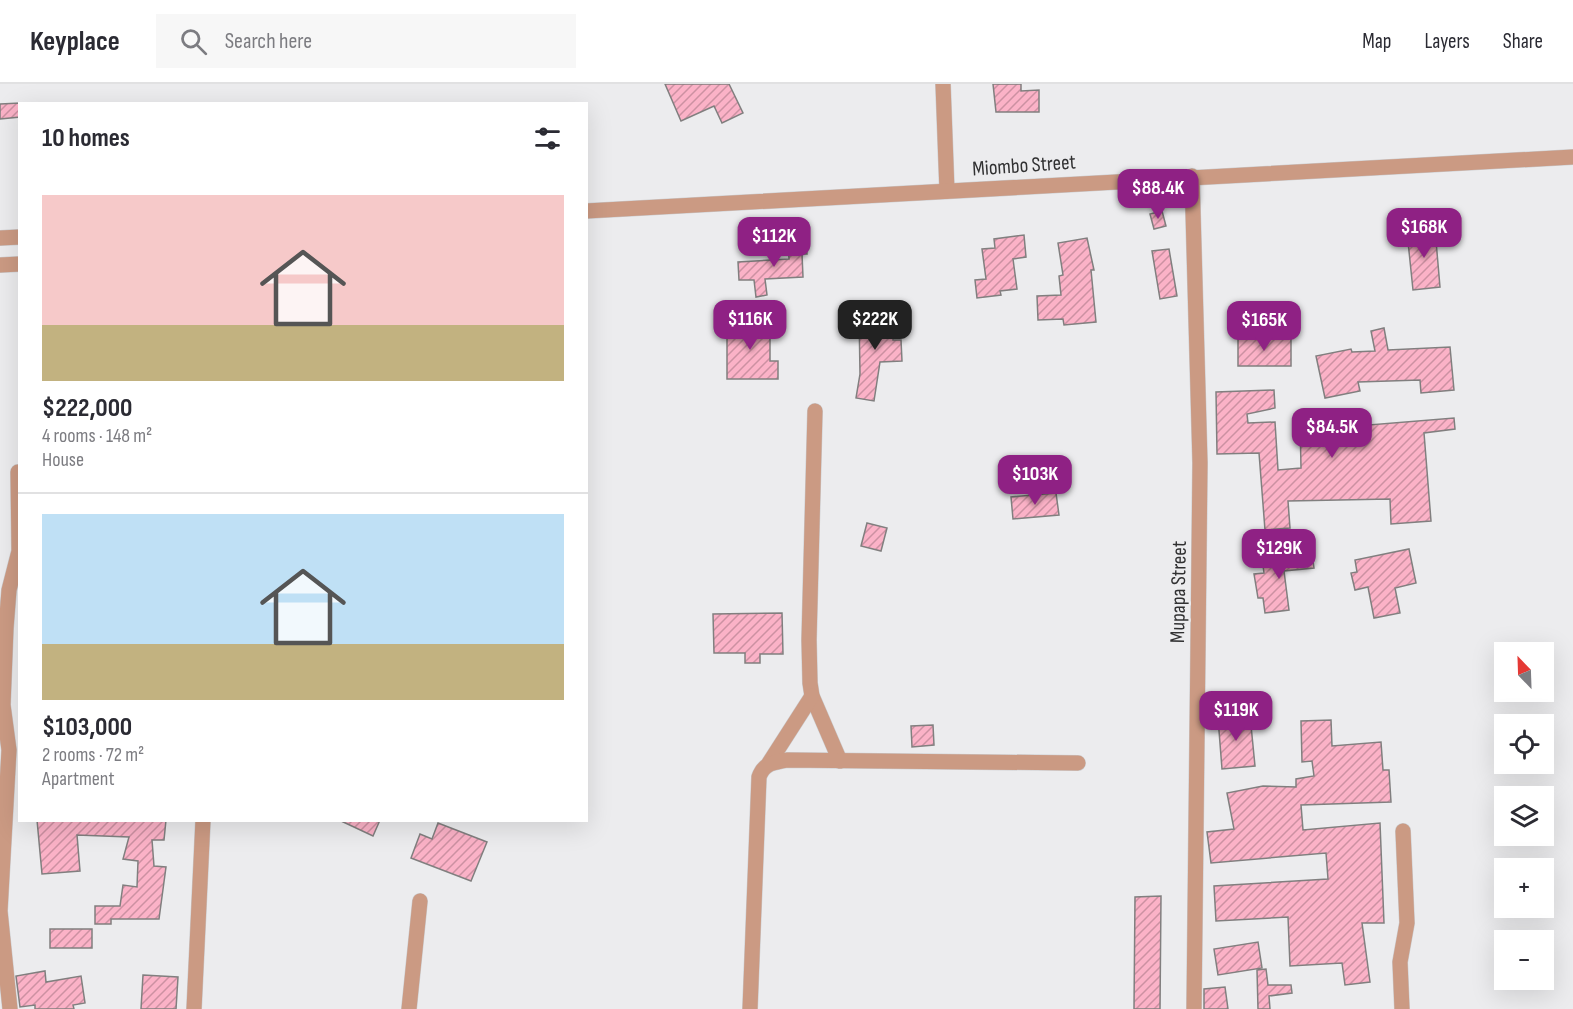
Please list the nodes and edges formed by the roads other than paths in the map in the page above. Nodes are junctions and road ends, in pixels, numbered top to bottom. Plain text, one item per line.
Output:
1 (943, 84) edge
2 (1573, 157) edge
3 (1192, 176) junction
4 (947, 191) junction
5 (588, 212) edge
6 (18, 237) edge
7 (0, 238) edge
8 (18, 264) edge
9 (0, 265) edge
10 (815, 411) dead end
11 (18, 555) edge
12 (812, 696) junction
13 (840, 761) junction
14 (770, 763) junction
15 (1078, 763) dead end
16 (202, 822) edge
17 (1403, 831) dead end
18 (420, 901) dead end
19 (10, 1009) edge
20 (194, 1009) edge
21 (409, 1009) edge
22 (750, 1009) edge
23 (1194, 1009) edge
24 (1402, 1009) edge

1 - 4 street
2 - 3 street, Miombo Street
3 - 4 street, Miombo Street
3 - 23 street, Mupapa Street
4 - 5 street, Miombo Street
6 - 7 street
8 - 9 street
10 - 12 street
11 - 19 street
12 - 13 street
12 - 14 street
13 - 14 street
13 - 15 street
14 - 22 street
16 - 20 street
17 - 24 street
18 - 21 street

